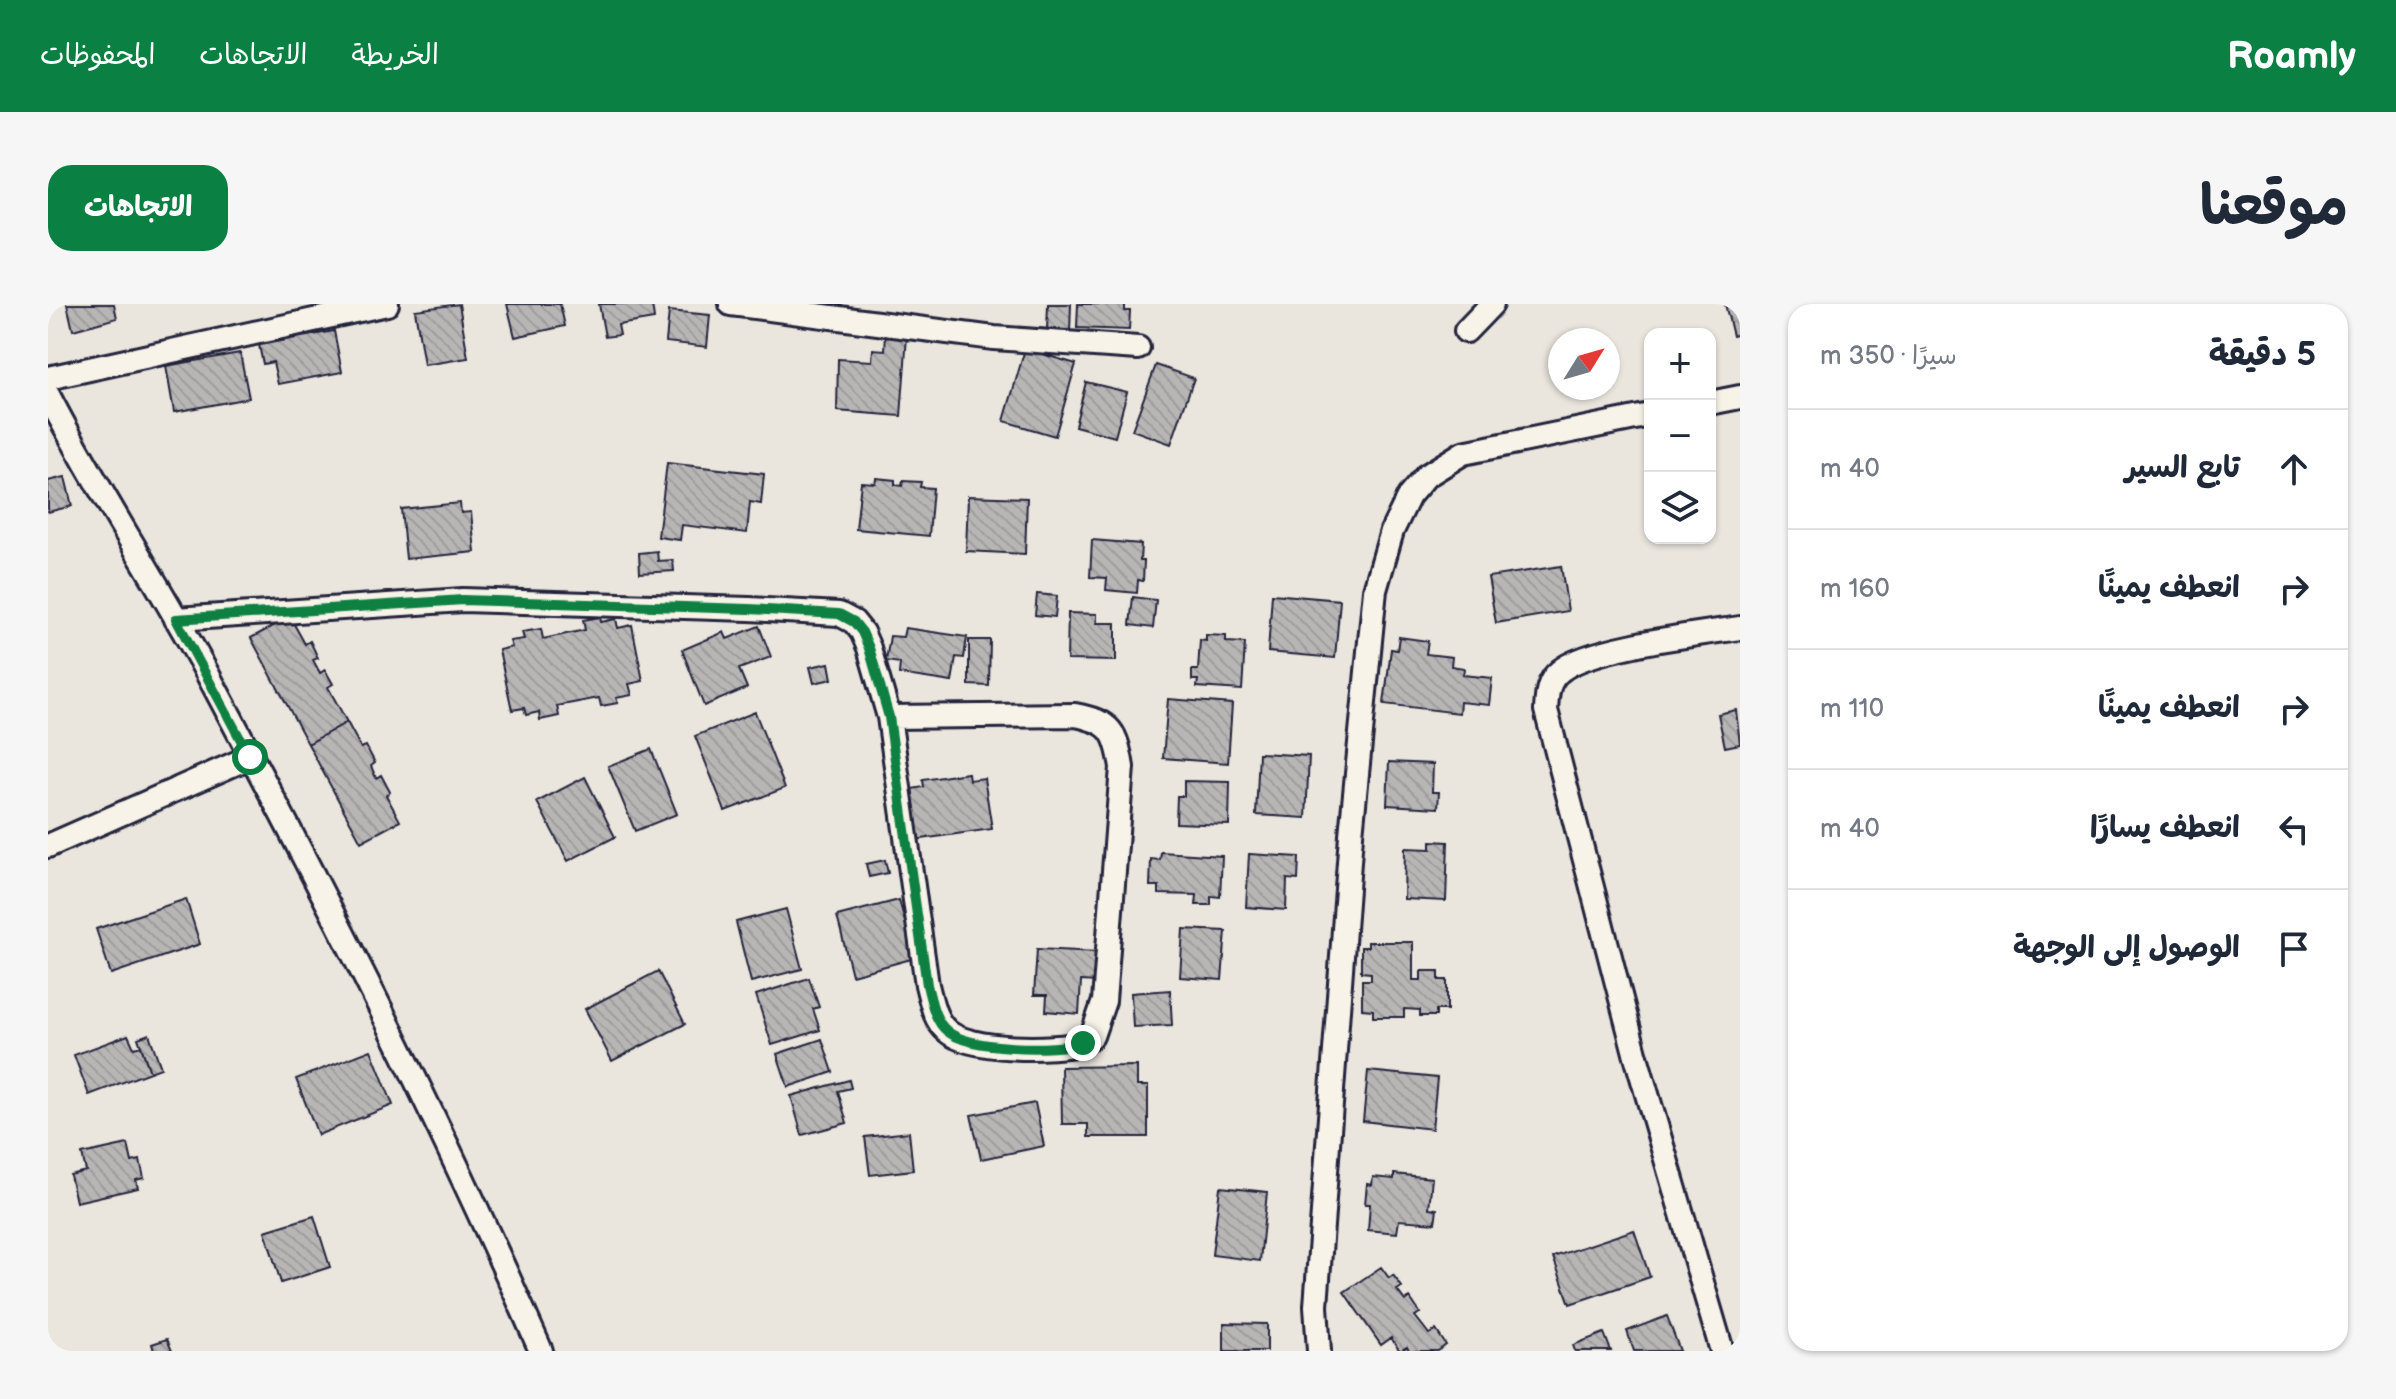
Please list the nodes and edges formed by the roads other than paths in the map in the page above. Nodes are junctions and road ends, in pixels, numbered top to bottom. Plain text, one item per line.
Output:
1 (387, 304) edge
2 (731, 304) edge
3 (1492, 304) edge
4 (1466, 331) dead end
5 (1138, 348) dead end
6 (48, 378) edge
7 (48, 395) edge
8 (1740, 397) edge
9 (1716, 402) edge
10 (1644, 416) edge
11 (55, 424) edge
12 (176, 619) junction
13 (1740, 628) edge
14 (889, 717) junction
15 (250, 757) junction
16 (48, 846) edge
17 (541, 1351) edge
18 (1319, 1351) edge
19 (1722, 1351) edge

1 - 6 street
2 - 5 street
3 - 4 street
7 - 11 street
8 - 9 street
10 - 18 street
11 - 12 street
12 - 14 street
12 - 15 street
13 - 19 street
14 - 14 street
15 - 16 street
15 - 17 street

